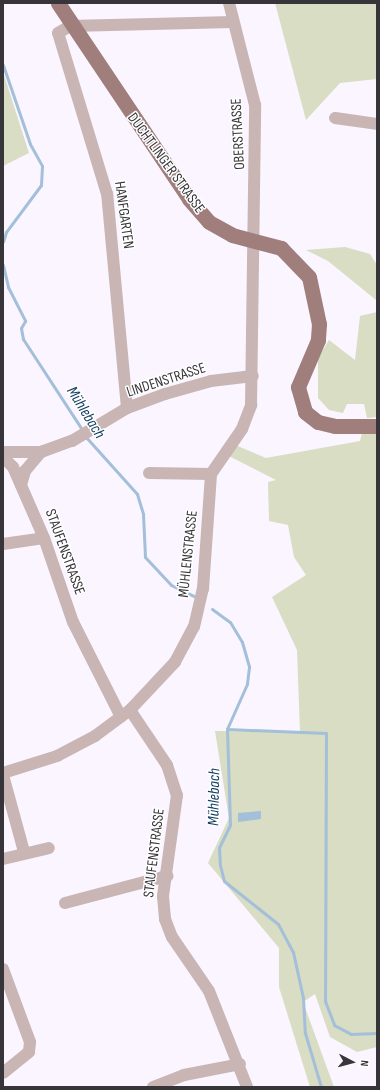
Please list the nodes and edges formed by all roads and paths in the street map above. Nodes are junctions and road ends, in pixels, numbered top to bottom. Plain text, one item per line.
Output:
1 (58, 3) edge
2 (229, 3) edge
3 (233, 22) junction
4 (64, 30) junction
5 (335, 118) dead end
6 (377, 124) edge
7 (253, 242) junction
8 (253, 376) junction
9 (127, 408) junction
10 (377, 426) edge
11 (3, 452) edge
12 (41, 452) junction
13 (3, 457) edge
14 (149, 474) dead end
15 (212, 474) junction
16 (21, 484) junction
17 (44, 538) junction
18 (3, 544) edge
19 (126, 714) junction
20 (3, 774) edge
21 (49, 848) dead end
22 (24, 852) dead end
23 (3, 859) edge
24 (167, 876) junction
25 (65, 903) dead end
26 (3, 969) edge
27 (240, 1064) junction
28 (3, 1073) edge
29 (153, 1087) edge
30 (247, 1087) edge

1 - 4 main road, DUCHTLINGER STRASSE
2 - 3 street, OBERSTRASSE
3 - 4 street
3 - 7 street, OBERSTRASSE
4 - 7 main road, DUCHTLINGER STRASSE
4 - 9 street, HANFGARTEN
5 - 6 street
7 - 8 street, MÜHLENSTRASSE
7 - 10 main road, DUCHTLINGER STRASSE
8 - 9 street, LINDENSTRASSE
8 - 15 street, MÜHLENSTRASSE
9 - 12 street, LINDENSTRASSE
11 - 12 street, LINDENSTRASSE
12 - 16 street
13 - 16 street, STAUFENSTRASSE
14 - 15 street
15 - 19 street, MÜHLENSTRASSE
16 - 17 street, STAUFENSTRASSE
17 - 18 street
17 - 19 street, STAUFENSTRASSE
19 - 20 street, MÜHLENSTRASSE
19 - 24 street, STAUFENSTRASSE
20 - 22 street
21 - 23 street
24 - 25 street
24 - 27 street, STAUFENSTRASSE
26 - 28 street
27 - 29 street
27 - 30 street, STAUFENSTRASSE

